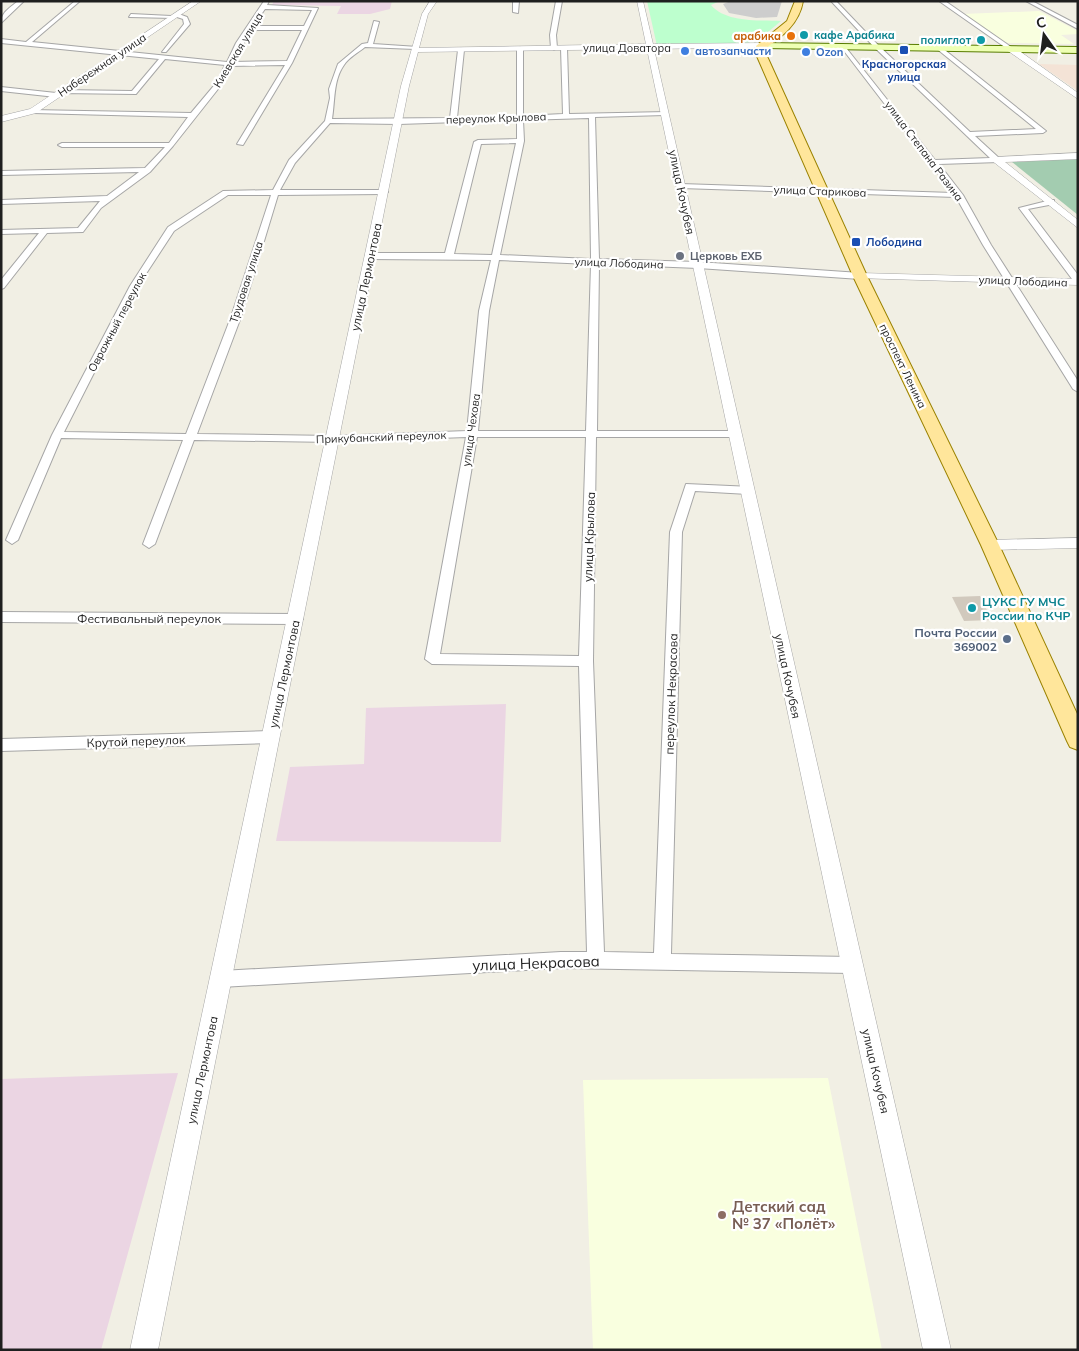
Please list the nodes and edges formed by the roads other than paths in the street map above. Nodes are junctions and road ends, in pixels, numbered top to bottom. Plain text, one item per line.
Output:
1 (22, 1) edge
2 (78, 1) edge
3 (198, 1) edge
4 (434, 1) edge
5 (516, 1) edge
6 (559, 1) edge
7 (640, 1) edge
8 (799, 1) edge
9 (833, 1) edge
10 (941, 1) edge
11 (1028, 1) edge
12 (265, 4) edge
13 (516, 12) dead end
14 (131, 16) dead end
15 (174, 17) junction
16 (1, 21) edge
17 (376, 22) dead end
18 (1078, 27) edge
19 (250, 28) junction
20 (305, 28) junction
21 (1, 41) edge
22 (29, 42) junction
23 (764, 45) junction
24 (370, 46) junction
25 (843, 46) junction
26 (876, 46) junction
27 (554, 48) junction
28 (564, 48) junction
29 (651, 48) junction
30 (939, 48) junction
31 (415, 49) junction
32 (520, 49) junction
33 (1011, 49) junction
34 (461, 50) junction
35 (1078, 50) edge
36 (119, 52) junction
37 (164, 54) junction
38 (289, 63) junction
39 (230, 64) junction
40 (1, 90) edge
41 (58, 94) junction
42 (1078, 97) edge
43 (33, 111) junction
44 (665, 113) junction
45 (592, 114) junction
46 (192, 115) junction
47 (566, 115) junction
48 (520, 118) junction
49 (1, 119) edge
50 (453, 120) junction
51 (328, 121) junction
52 (399, 122) junction
53 (969, 134) junction
54 (520, 141) junction
55 (241, 144) dead end
56 (62, 145) dead end
57 (171, 146) junction
58 (1078, 156) edge
59 (996, 160) junction
60 (934, 162) junction
61 (147, 170) junction
62 (1, 173) edge
63 (681, 186) junction
64 (384, 192) junction
65 (823, 192) junction
66 (275, 193) junction
67 (959, 195) junction
68 (108, 198) junction
69 (1, 202) edge
70 (1051, 202) junction
71 (1078, 225) edge
72 (45, 231) junction
73 (1, 232) edge
74 (369, 256) junction
75 (449, 256) junction
76 (497, 258) junction
77 (595, 263) junction
78 (698, 265) junction
79 (860, 276) junction
80 (1009, 280) junction
81 (1078, 282) edge
82 (1, 286) edge
83 (1078, 389) edge
84 (472, 434) junction
85 (736, 434) junction
86 (57, 435) junction
87 (592, 436) junction
88 (190, 437) junction
89 (333, 439) junction
90 (748, 490) junction
91 (12, 540) dead end
92 (1078, 543) edge
93 (149, 544) dead end
94 (990, 545) junction
95 (1, 617) edge
96 (296, 619) junction
97 (586, 661) junction
98 (271, 737) junction
99 (1078, 741) edge
100 (1, 745) edge
101 (596, 960) junction
102 (662, 961) junction
103 (852, 964) junction
104 (221, 979) junction
105 (144, 1350) edge
106 (937, 1350) edge

1 - 16 street
2 - 22 street
3 - 15 street, Набережная улица
4 - 31 street, улица Лермонтова
5 - 13 street
6 - 27 street
7 - 29 street, улица Кочубея
8 - 23 main road
9 - 26 street
10 - 33 street
11 - 18 street
12 - 19 street, Киевская улица
12 - 20 street
14 - 15 street
15 - 36 street, Набережная улица
15 - 37 street
17 - 24 street
19 - 20 street
19 - 39 street, Киевская улица
20 - 38 street
21 - 22 street
22 - 36 street
23 - 25 main road, улица Доватора
23 - 29 street, улица Доватора
23 - 65 main road, проспект Ленина
24 - 31 street
24 - 51 street
25 - 26 main road, улица Доватора
25 - 60 street, улица Степана Разина
26 - 30 main road, улица Доватора
26 - 53 street
27 - 28 street, улица Доватора
27 - 32 street, улица Доватора
28 - 29 street, улица Доватора
28 - 47 street
29 - 44 street, улица Кочубея
30 - 33 main road, улица Доватора
30 - 53 street
31 - 34 street, улица Доватора
31 - 52 street, улица Лермонтова
32 - 34 street, улица Доватора
32 - 48 street, улица Чехова
33 - 35 main road, улица Доватора
33 - 42 street
34 - 50 street
36 - 37 street
36 - 41 street, Набережная улица
37 - 39 street
37 - 41 street
38 - 39 street
38 - 55 street
39 - 46 street, Киевская улица
40 - 41 street
41 - 43 street, Набережная улица
43 - 46 street
43 - 49 street, Набережная улица
44 - 45 street, переулок Крылова
44 - 63 street, улица Кочубея
45 - 47 street, переулок Крылова
45 - 77 street, улица Крылова
46 - 57 street, Киевская улица
47 - 48 street, переулок Крылова
48 - 50 street, переулок Крылова
48 - 54 street, улица Чехова
50 - 52 street, переулок Крылова
51 - 52 street, переулок Крылова
51 - 66 street, Трудовая улица
52 - 64 street, улица Лермонтова
53 - 59 street
54 - 75 street
54 - 76 street, улица Чехова
56 - 57 street
57 - 61 street, Киевская улица
58 - 59 street
59 - 60 street
59 - 70 street
60 - 67 street, улица Степана Разина
61 - 62 street
61 - 68 street, Киевская улица
63 - 65 street, улица Старикова
63 - 78 street, улица Кочубея
64 - 66 street, Овражный переулок
64 - 74 street, улица Лермонтова
65 - 67 street, улица Старикова
65 - 79 main road, проспект Ленина
66 - 86 street, Овражный переулок
66 - 88 street, Трудовая улица
67 - 80 street, улица Степана Разина
68 - 69 street
68 - 72 street, Киевская улица
70 - 71 street
70 - 81 street
72 - 73 street, Киевская улица
72 - 82 street
74 - 75 street, улица Лободина
74 - 89 street, улица Лермонтова
75 - 76 street, улица Лободина
76 - 77 street, улица Лободина
76 - 84 street, улица Чехова
77 - 78 street, улица Лободина
77 - 87 street, улица Крылова
78 - 79 street, улица Лободина
78 - 85 street, улица Кочубея
79 - 80 street, улица Лободина
79 - 94 main road, проспект Ленина
80 - 81 street, улица Лободина
80 - 83 street, улица Степана Разина
84 - 87 street, Прикубанский переулок
84 - 89 street, Прикубанский переулок
84 - 97 street, улица Чехова
85 - 87 street, Прикубанский переулок
85 - 90 street, улица Кочубея
86 - 88 street, Прикубанский переулок
86 - 91 street, Овражный переулок
87 - 97 street, улица Крылова
88 - 89 street, Прикубанский переулок
88 - 93 street, Трудовая улица
89 - 96 street, улица Лермонтова
90 - 102 street, переулок Некрасова
90 - 103 street, улица Кочубея
92 - 94 street
94 - 99 main road, проспект Ленина
95 - 96 street, Фестивальный переулок
96 - 98 street, улица Лермонтова
97 - 101 street, улица Крылова
98 - 100 street, Крутой переулок
98 - 104 street, улица Лермонтова
101 - 102 street, улица Некрасова
101 - 104 street, улица Некрасова
102 - 103 street, улица Некрасова
103 - 106 street, улица Кочубея
104 - 105 street, улица Лермонтова

